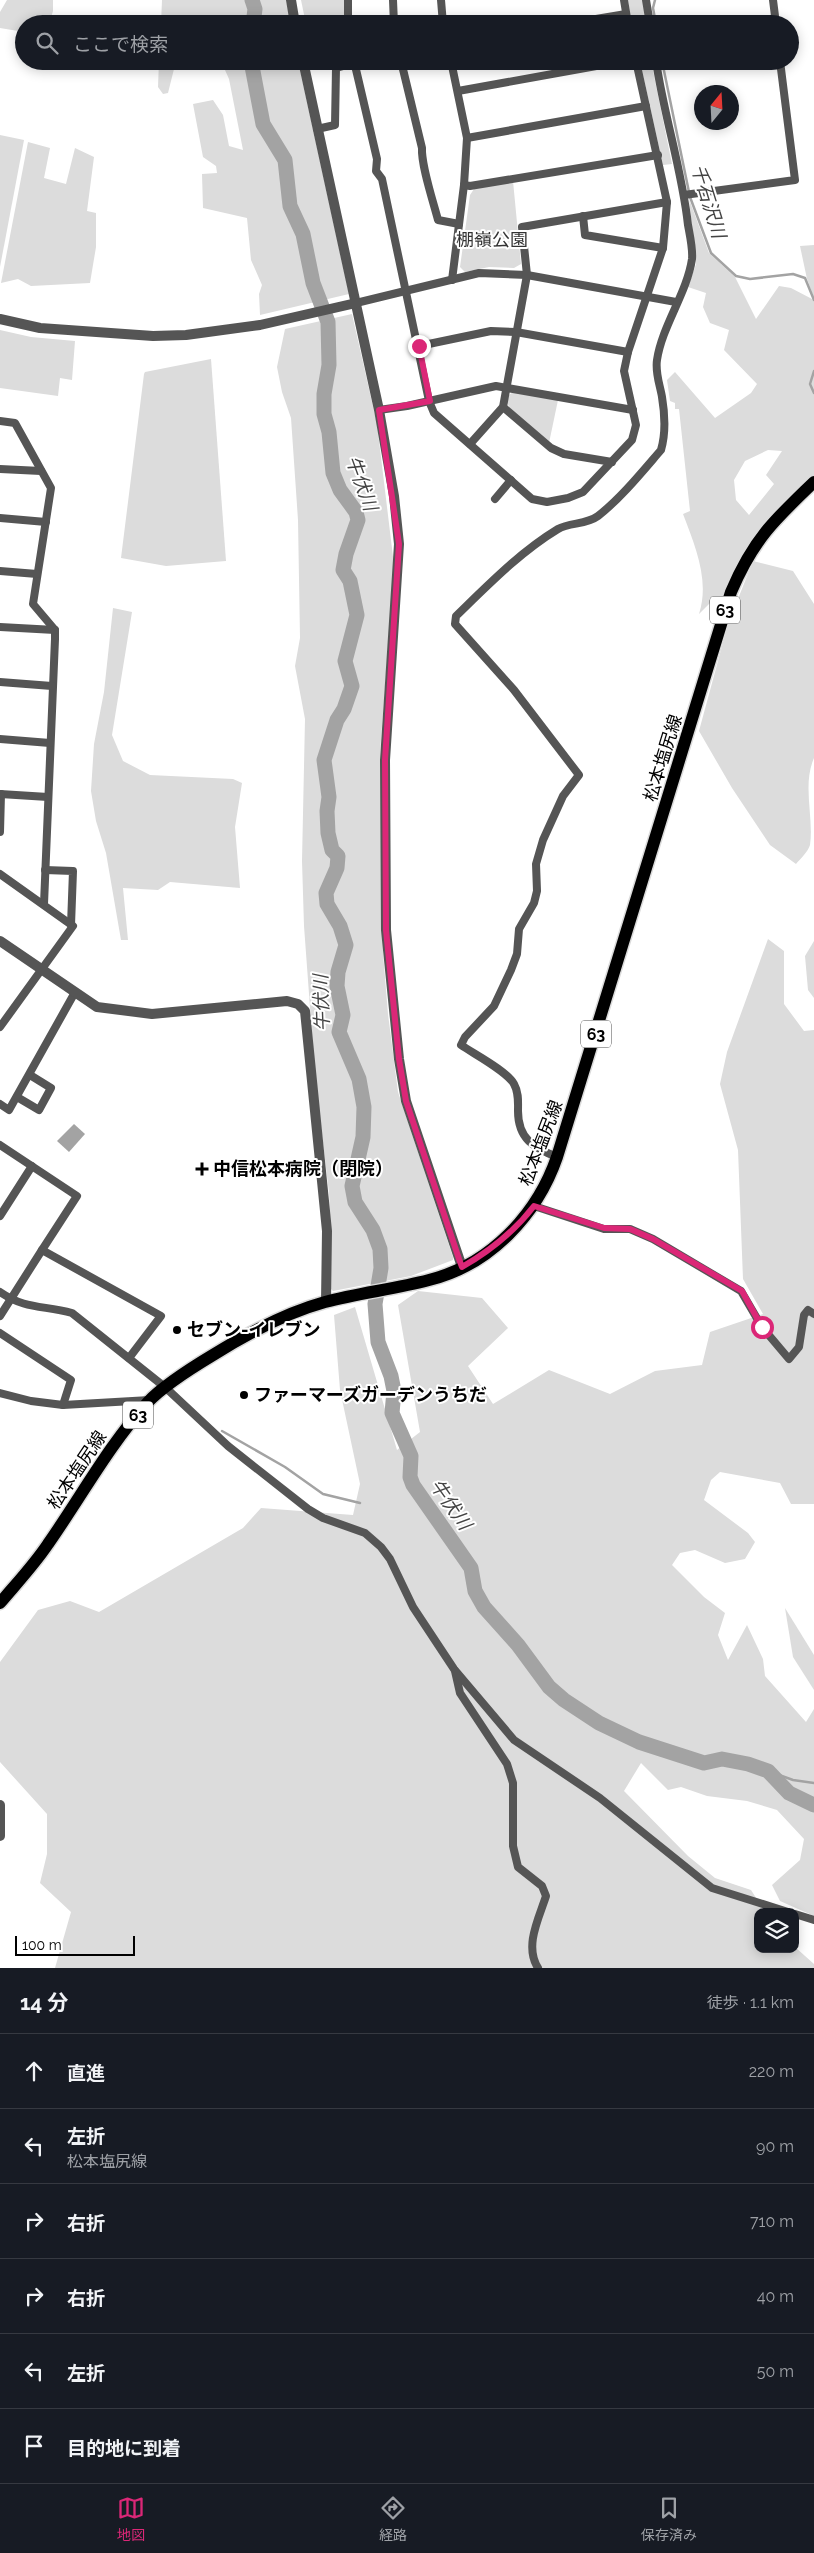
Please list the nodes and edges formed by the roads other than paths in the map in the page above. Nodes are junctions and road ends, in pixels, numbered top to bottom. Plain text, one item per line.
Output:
1 (290, 0) edge
2 (348, 0) edge
3 (393, 0) edge
4 (441, 0) edge
5 (624, 0) edge
6 (646, 0) edge
7 (773, 0) edge
8 (626, 14) joint
9 (293, 15) edge
10 (348, 15) edge
11 (394, 15) edge
12 (442, 15) edge
13 (620, 15) edge
14 (648, 15) edge
15 (775, 15) edge
16 (305, 70) edge
17 (336, 70) edge
18 (356, 70) edge
19 (403, 70) edge
20 (453, 70) edge
21 (574, 70) edge
22 (638, 70) edge
23 (657, 70) edge
24 (781, 70) edge
25 (458, 91) junction
26 (646, 106) junction
27 (317, 129) junction
28 (467, 138) junction
29 (658, 155) junction
30 (464, 185) junction
31 (688, 195) junction
32 (667, 202) junction
33 (582, 216) junction
34 (459, 224) junction
35 (662, 248) junction
36 (527, 275) junction
37 (452, 280) junction
38 (407, 291) junction
39 (647, 296) junction
40 (676, 302) junction
41 (353, 304) junction
42 (0, 319) edge
43 (516, 332) junction
44 (419, 346) junction
45 (628, 352) junction
46 (506, 387) junction
47 (430, 401) junction
48 (503, 407) junction
49 (379, 410) junction
50 (633, 410) junction
51 (0, 422) edge
52 (470, 444) junction
53 (612, 462) junction
54 (0, 468) edge
55 (41, 471) junction
56 (511, 480) junction
57 (814, 482) edge
58 (495, 499) dead end
59 (0, 518) edge
60 (46, 522) junction
61 (0, 571) edge
62 (37, 574) junction
63 (0, 627) edge
64 (55, 630) junction
65 (0, 682) edge
66 (52, 686) junction
67 (0, 739) edge
68 (50, 743) junction
69 (1, 794) edge
70 (48, 797) junction
71 (0, 832) edge
72 (45, 870) junction
73 (0, 874) edge
74 (44, 904) junction
75 (71, 924) junction
76 (0, 941) edge
77 (41, 970) junction
78 (74, 994) junction
79 (3, 1016) edge
80 (0, 1027) edge
81 (30, 1075) junction
82 (17, 1097) junction
83 (0, 1104) edge
84 (0, 1145) edge
85 (557, 1157) junction
86 (32, 1166) junction
87 (534, 1206) junction
88 (0, 1216) edge
89 (42, 1250) junction
90 (459, 1269) junction
91 (0, 1292) edge
92 (11, 1299) junction
93 (331, 1301) junction
94 (814, 1314) edge
95 (0, 1316) edge
96 (0, 1334) edge
97 (129, 1358) junction
98 (166, 1388) junction
99 (0, 1393) edge
100 (150, 1400) junction
101 (63, 1405) junction
102 (0, 1603) edge
103 (454, 1669) junction
104 (0, 1805) edge
105 (0, 1836) edge
106 (775, 1908) edge
107 (799, 1915) edge
108 (814, 1920) edge
109 (538, 1968) edge

1 - 9 street
2 - 10 street
3 - 11 street
4 - 12 street
5 - 8 street
6 - 14 street
7 - 15 street
8 - 13 street
16 - 27 street
17 - 27 street
18 - 38 street
19 - 34 street
20 - 25 street
21 - 25 street
22 - 26 street
23 - 31 street
24 - 31 street
25 - 28 street
26 - 28 street
26 - 29 street
27 - 41 street
28 - 30 street
29 - 30 street
29 - 32 street
30 - 34 street
31 - 40 street
32 - 33 street
32 - 35 street
33 - 35 street
33 - 36 street
34 - 37 street
35 - 39 street
36 - 37 street
36 - 39 street
36 - 43 street
37 - 38 street
38 - 41 street
38 - 44 street
39 - 40 street
39 - 45 street
40 - 85 street
41 - 42 street
41 - 49 street
43 - 44 street
43 - 45 street
43 - 46 street
44 - 47 street
45 - 50 street
46 - 47 street
46 - 48 street
46 - 50 street
47 - 49 street
47 - 52 street
48 - 52 street
48 - 53 street
49 - 90 street
50 - 53 street
51 - 55 street
52 - 56 street
53 - 56 street
54 - 55 street
55 - 60 street
56 - 58 street
57 - 85 main road, 松本塩尻線 / 63
59 - 60 street
60 - 62 street
61 - 62 street
62 - 64 street
63 - 64 street
64 - 66 street
65 - 66 street
66 - 68 street
67 - 68 street
68 - 70 street
69 - 70 street
69 - 71 street
70 - 72 street
72 - 74 street
72 - 75 street
73 - 74 street
74 - 75 street
75 - 77 street
76 - 77 street
77 - 78 street
77 - 79 street
78 - 81 street
78 - 93 street
79 - 80 street
81 - 82 street
81 - 82 street
82 - 83 street
84 - 86 street
85 - 87 main road, 松本塩尻線 / 63
86 - 88 street
86 - 89 street
87 - 90 main road, 松本塩尻線 / 63
87 - 94 street
89 - 92 street
89 - 97 street
90 - 93 main road, 松本塩尻線 / 63
91 - 92 street
92 - 95 street
92 - 97 street
93 - 98 main road, 松本塩尻線 / 63
96 - 101 street
97 - 98 street
98 - 100 main road, 松本塩尻線 / 63
98 - 103 street
99 - 101 street
100 - 101 street
100 - 102 main road, 松本塩尻線 / 63
103 - 106 street
103 - 109 street
104 - 105 street
107 - 108 street

